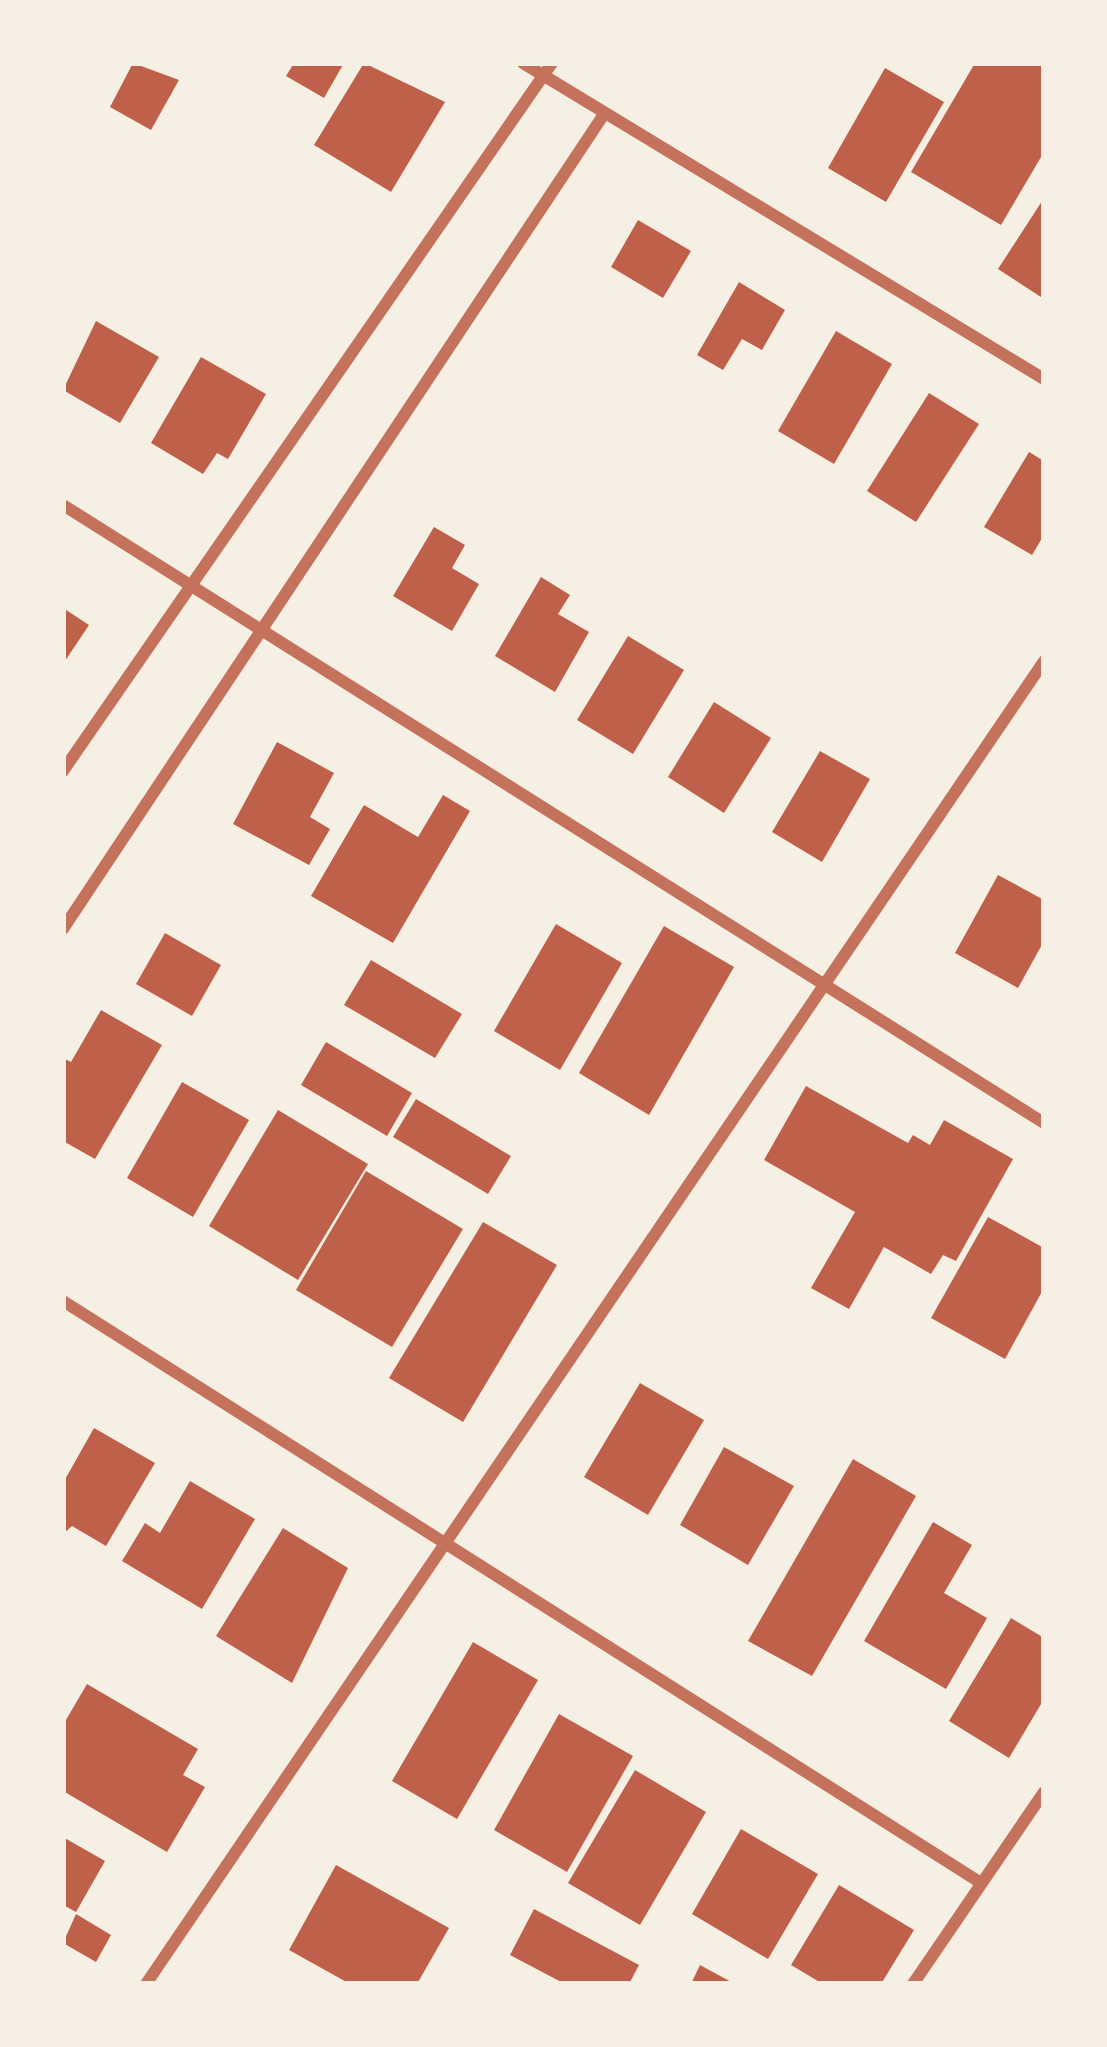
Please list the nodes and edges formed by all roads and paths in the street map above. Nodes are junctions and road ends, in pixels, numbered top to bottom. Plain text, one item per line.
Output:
1 (523, 63) edge
2 (548, 69) edge
3 (604, 114) junction
4 (1044, 379) edge
5 (63, 505) edge
6 (186, 586) junction
7 (255, 633) junction
8 (1044, 661) edge
9 (63, 771) edge
10 (63, 929) edge
11 (826, 983) junction
12 (1044, 1123) edge
13 (63, 1300) edge
14 (438, 1549) junction
15 (1044, 1792) edge
16 (980, 1882) junction
17 (146, 1984) edge
18 (913, 1984) edge

1 - 2 street
2 - 3 street
2 - 6 street
3 - 4 street
3 - 7 street
5 - 6 street
6 - 7 street
6 - 9 street
7 - 10 street
7 - 11 street
8 - 11 street
11 - 12 street
11 - 14 street
13 - 14 street
14 - 16 street
14 - 17 street
15 - 16 street
16 - 18 street

